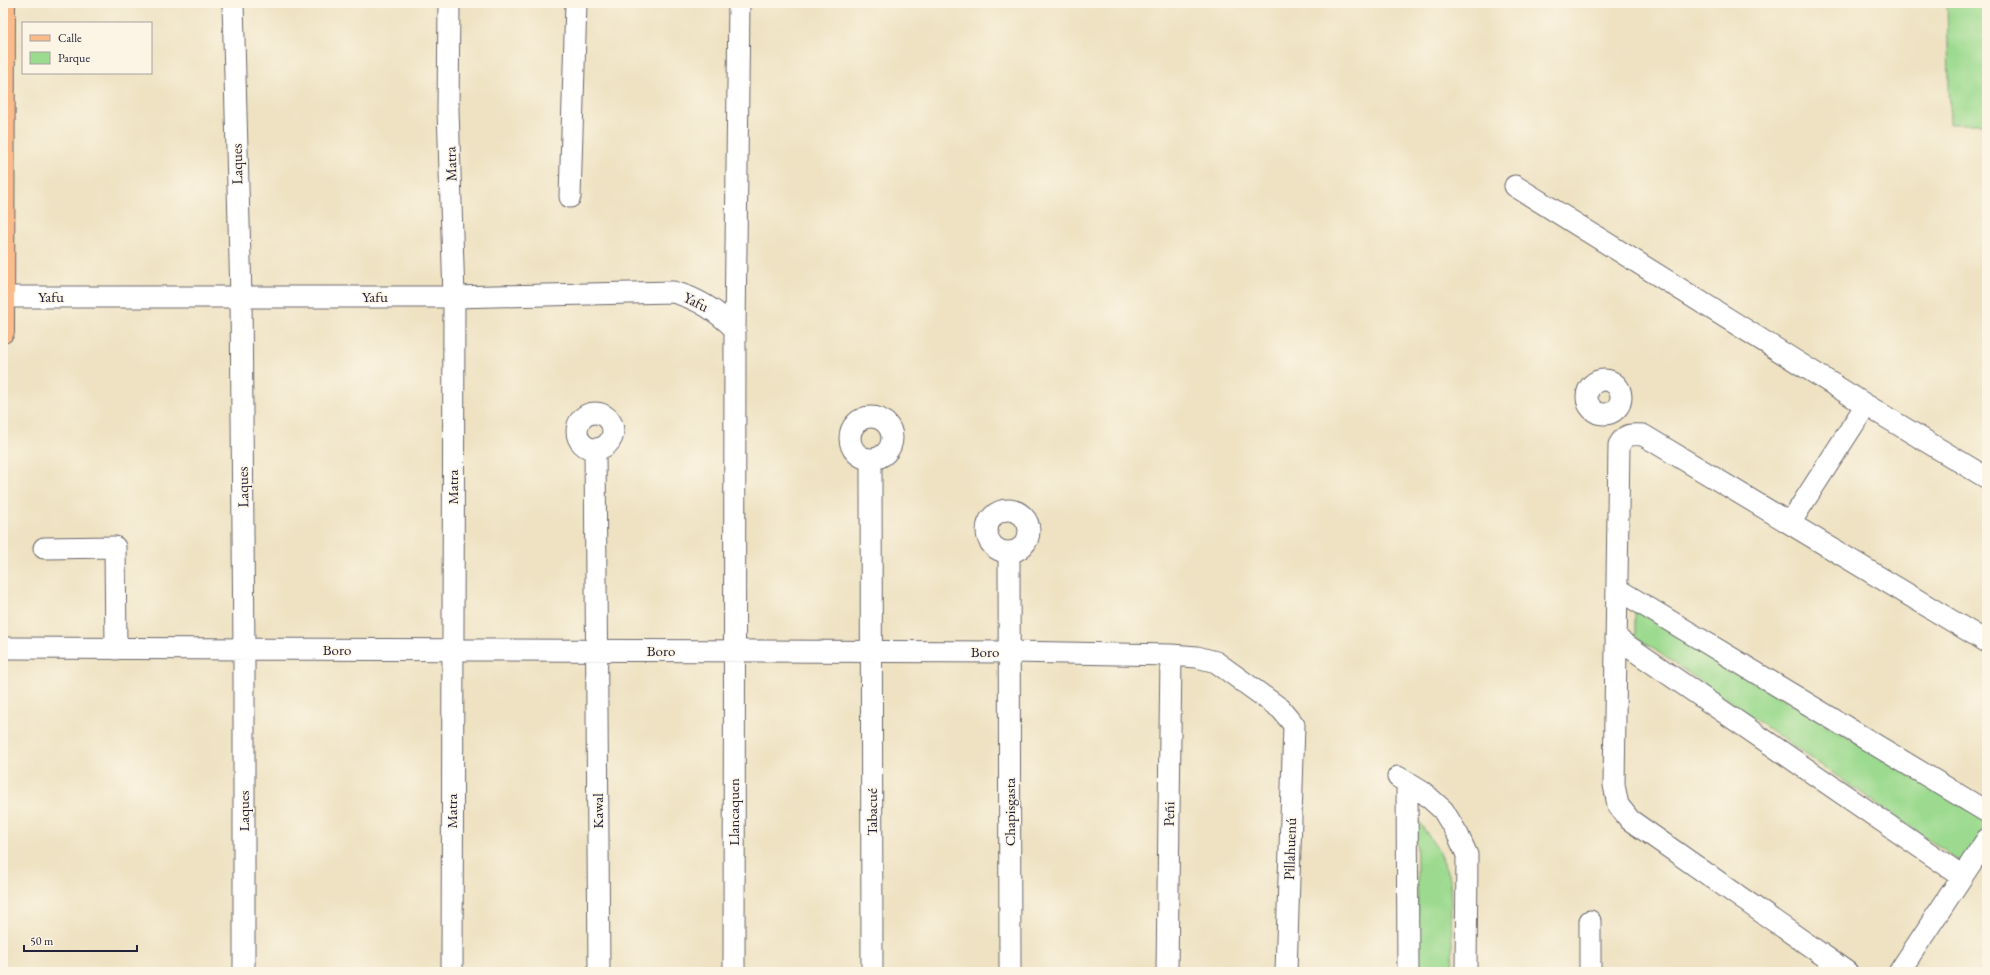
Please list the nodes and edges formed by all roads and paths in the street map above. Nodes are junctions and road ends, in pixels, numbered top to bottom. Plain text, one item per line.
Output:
1 (4, 3) edge
2 (233, 3) edge
3 (449, 3) edge
4 (576, 3) edge
5 (739, 3) edge
6 (1515, 186) dead end
7 (570, 197) dead end
8 (241, 296) junction
9 (3, 297) edge
10 (454, 297) junction
11 (735, 329) junction
12 (3, 332) edge
13 (1866, 405) junction
14 (1614, 411) dead end
15 (1630, 434) junction
16 (594, 449) dead end
17 (871, 459) dead end
18 (1987, 478) edge
19 (1790, 522) junction
20 (44, 548) dead end
21 (1009, 552) dead end
22 (1617, 588) junction
23 (1616, 638) junction
24 (1987, 642) edge
25 (3, 648) edge
26 (116, 649) junction
27 (244, 650) junction
28 (452, 651) junction
29 (597, 651) junction
30 (735, 651) junction
31 (872, 652) junction
32 (1010, 652) junction
33 (1171, 655) junction
34 (1294, 725) joint
35 (1987, 812) edge
36 (1987, 839) edge
37 (1962, 876) junction
38 (1590, 921) dead end
39 (244, 972) edge
40 (452, 972) edge
41 (599, 972) edge
42 (734, 972) edge
43 (872, 972) edge
44 (1010, 972) edge
45 (1167, 972) edge
46 (1286, 972) edge
47 (1408, 972) edge
48 (1466, 972) edge
49 (1590, 972) edge
50 (1847, 972) edge
51 (1899, 972) edge

1 - 9 main road
2 - 8 street, Laques
3 - 10 street, Matra
4 - 7 street
5 - 11 street, Llancaquen
6 - 13 street
8 - 9 street, Yafu
8 - 10 street, Yafu
8 - 27 street, Laques
9 - 12 main road
10 - 11 street, Yafu
10 - 28 street, Matra
11 - 30 street, Llancaquen
13 - 18 street
13 - 19 street
14 - 15 street
15 - 19 street
15 - 22 street
16 - 29 street, Kawal
17 - 31 street, Tabacué
19 - 24 street
20 - 26 street
21 - 32 street, Chapisgasta
22 - 23 street
22 - 35 street
23 - 37 street
23 - 50 street
25 - 26 street, Boro
26 - 27 street, Boro
27 - 28 street, Boro
27 - 39 street, Laques
28 - 29 street, Boro
28 - 40 street, Matra
29 - 30 street, Boro
29 - 41 street, Kawal
30 - 31 street, Boro
30 - 42 street, Llancaquen
31 - 32 street, Boro
31 - 43 street, Tabacué
32 - 33 street, Boro
32 - 44 street, Chapisgasta
33 - 34 street, Boro
33 - 45 street, Peñi
34 - 46 street, Pillahuenú
36 - 37 street
37 - 51 street
38 - 49 street
47 - 48 street

